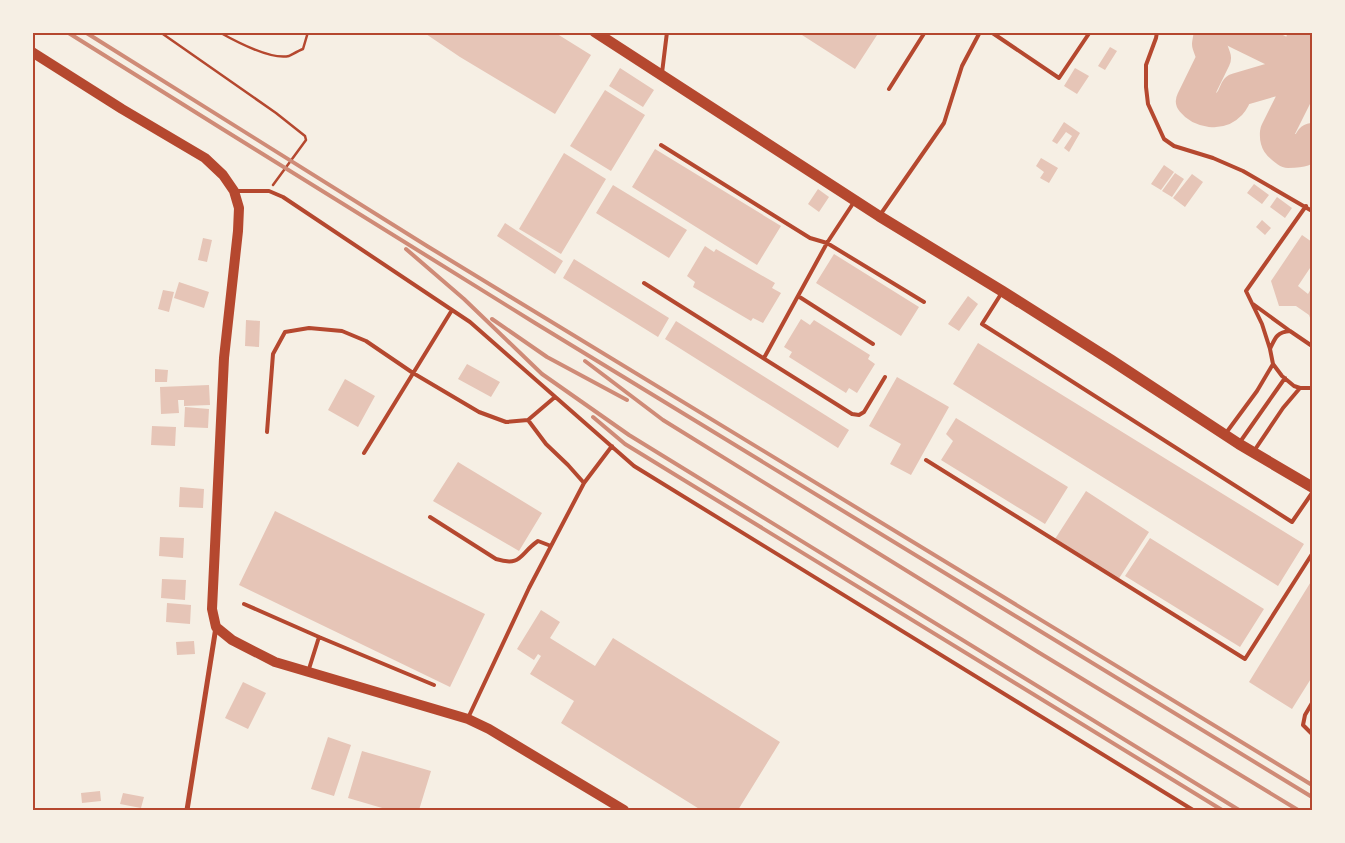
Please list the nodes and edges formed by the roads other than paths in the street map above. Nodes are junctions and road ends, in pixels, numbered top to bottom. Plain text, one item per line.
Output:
1 (595, 32) edge
2 (667, 32) edge
3 (925, 32) edge
4 (980, 32) edge
5 (991, 32) edge
6 (1090, 32) edge
7 (1156, 32) edge
8 (32, 52) edge
9 (662, 76) junction
10 (889, 89) dead end
11 (661, 145) dead end
12 (234, 191) junction
13 (855, 200) junction
14 (1306, 206) junction
15 (1312, 211) edge
16 (880, 216) junction
17 (827, 243) junction
18 (644, 283) dead end
19 (1002, 291) junction
20 (798, 296) junction
21 (924, 302) dead end
22 (1253, 303) junction
23 (452, 310) junction
24 (1290, 331) junction
25 (873, 344) dead end
26 (1312, 346) edge
27 (1270, 349) junction
28 (764, 358) junction
29 (1273, 364) junction
30 (413, 373) junction
31 (885, 378) dead end
32 (1285, 378) junction
33 (1300, 388) junction
34 (1312, 388) edge
35 (555, 397) junction
36 (528, 420) junction
37 (267, 432) dead end
38 (1225, 435) junction
39 (1239, 444) junction
40 (612, 446) junction
41 (1253, 452) junction
42 (364, 453) dead end
43 (926, 460) dead end
44 (584, 483) junction
45 (1312, 487) edge
46 (1312, 492) edge
47 (430, 517) dead end
48 (551, 546) junction
49 (1312, 554) edge
50 (244, 604) dead end
51 (216, 627) junction
52 (319, 638) junction
53 (308, 672) junction
54 (434, 685) dead end
55 (1312, 703) edge
56 (468, 720) junction
57 (1312, 734) edge
58 (187, 810) edge
59 (624, 810) edge
60 (1193, 810) edge

1 - 9 main road
2 - 9 lane
3 - 10 lane
4 - 16 lane
5 - 6 lane
7 - 14 lane
8 - 12 main road
9 - 13 main road
11 - 17 lane
12 - 23 lane
12 - 51 main road
13 - 16 main road
13 - 17 lane
14 - 15 lane
14 - 22 lane
16 - 19 main road
17 - 20 lane
17 - 21 lane
18 - 28 lane
19 - 38 main road
19 - 46 lane
20 - 25 lane
20 - 28 lane
22 - 24 lane
22 - 27 lane
23 - 30 lane
23 - 35 lane
24 - 26 lane
24 - 27 lane
27 - 29 lane
28 - 31 lane
29 - 32 lane
29 - 38 lane
30 - 36 lane
30 - 37 lane
30 - 42 lane
32 - 33 lane
32 - 39 lane
33 - 34 lane
33 - 41 lane
35 - 36 lane
35 - 40 lane
36 - 44 lane
38 - 39 main road
39 - 41 main road
40 - 44 lane
40 - 60 lane
41 - 45 main road
43 - 49 lane
44 - 48 lane
47 - 48 lane
48 - 56 lane
50 - 52 lane
51 - 53 main road
51 - 58 street
52 - 53 lane
52 - 54 lane
53 - 56 main road
55 - 57 lane
56 - 59 main road

